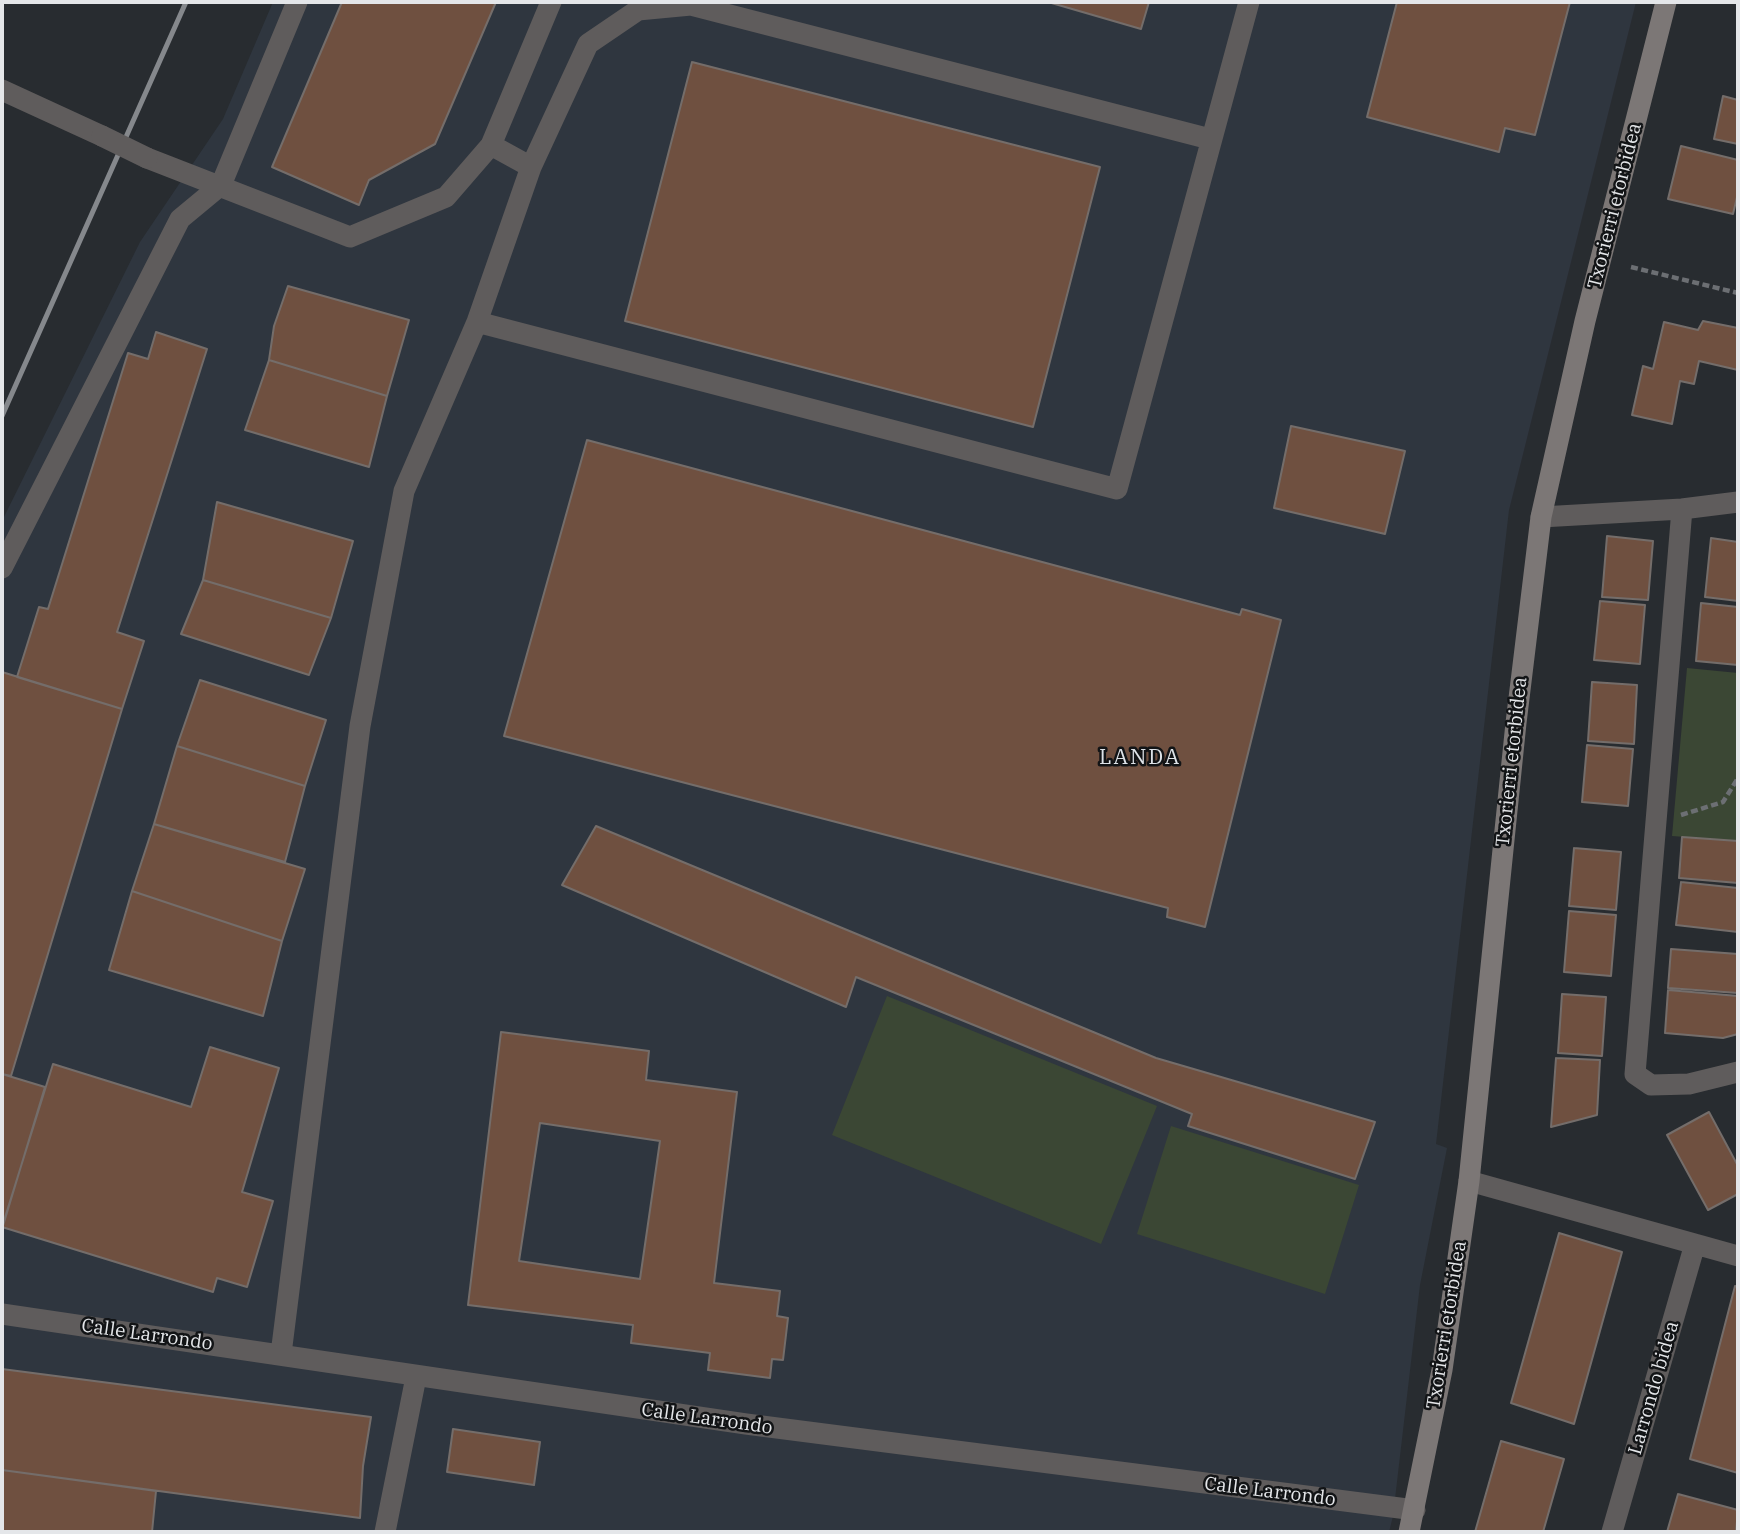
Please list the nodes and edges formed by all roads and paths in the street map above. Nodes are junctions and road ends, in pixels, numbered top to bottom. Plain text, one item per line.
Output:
1 (298, 2) edge
2 (551, 2) edge
3 (1249, 2) edge
4 (1666, 2) edge
5 (2, 90) edge
6 (1210, 139) junction
7 (491, 145) junction
8 (531, 167) junction
9 (221, 186) junction
10 (1630, 267) dead end
11 (1738, 293) edge
12 (477, 322) junction
13 (1738, 502) edge
14 (1682, 509) junction
15 (1541, 517) junction
16 (2, 568) edge
17 (1738, 778) edge
18 (1674, 818) dead end
19 (1738, 1072) edge
20 (1469, 1181) junction
21 (1695, 1244) junction
22 (1738, 1256) edge
23 (2, 1314) edge
24 (281, 1354) junction
25 (416, 1377) junction
26 (1415, 1510) junction
27 (386, 1532) edge
28 (1409, 1532) edge
29 (1612, 1532) edge

1 - 9 street
2 - 7 street
3 - 6 street
4 - 15 street, Txorierri etorbidea
5 - 9 street, bridge
6 - 8 street
6 - 12 street
7 - 8 street
7 - 9 street
8 - 12 street
9 - 16 street
10 - 11 path
12 - 24 street
13 - 14 street
14 - 15 street
14 - 19 street
15 - 20 street, Txorierri etorbidea
17 - 18 path
20 - 21 street
20 - 26 street, Txorierri etorbidea
21 - 22 street
21 - 29 street, Larrondo bidea
23 - 24 street, Calle Larrondo
24 - 25 street, Calle Larrondo
25 - 26 street, Calle Larrondo
25 - 27 street
26 - 28 street, Txorierri etorbidea

